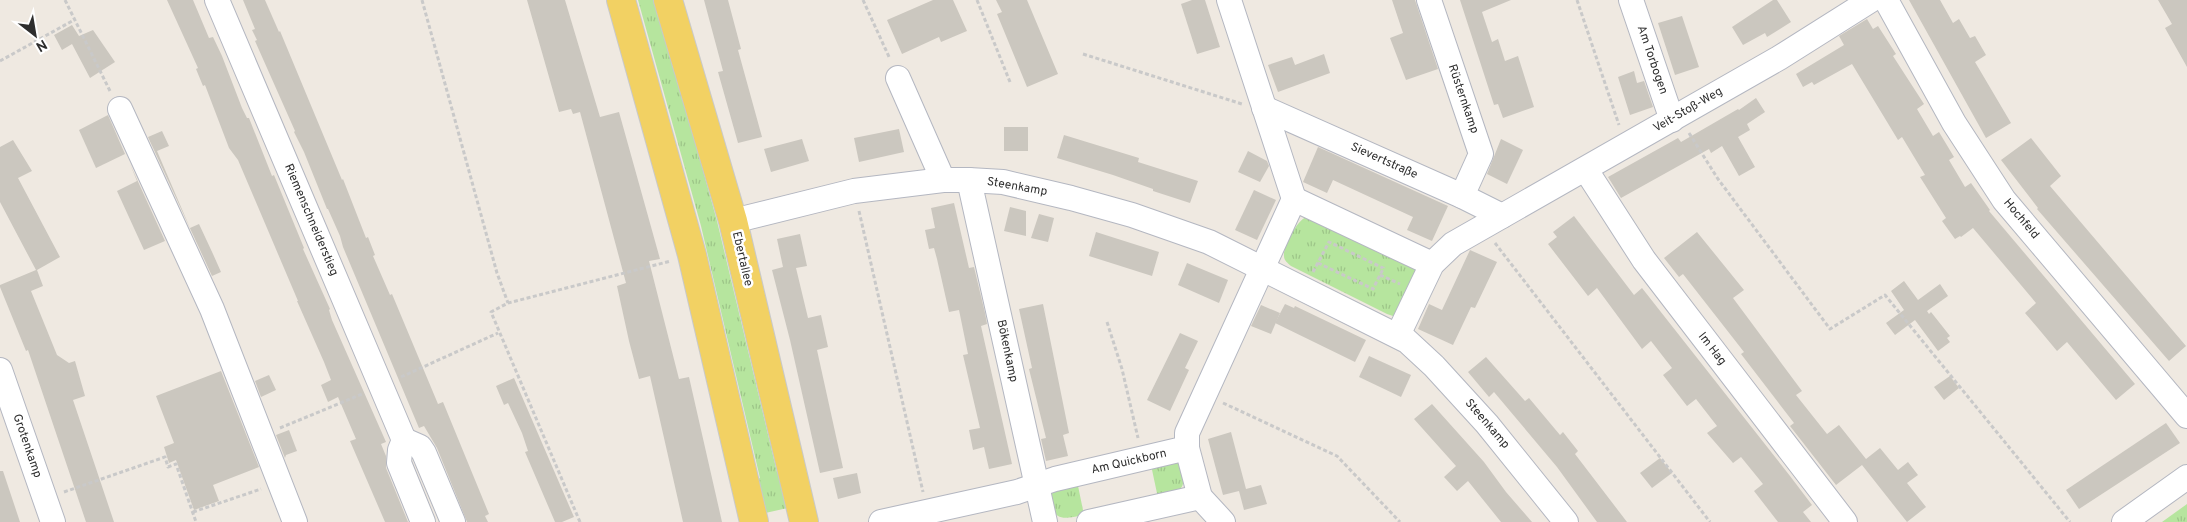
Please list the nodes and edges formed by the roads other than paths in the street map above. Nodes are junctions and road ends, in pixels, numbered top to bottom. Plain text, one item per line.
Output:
1 (217, 0) edge
2 (621, 0) edge
3 (668, 0) edge
4 (1229, 0) edge
5 (1429, 0) edge
6 (1631, 0) edge
7 (1871, 0) edge
8 (1886, 0) edge
9 (898, 78) road end
10 (1264, 108) junction
11 (120, 109) road end
12 (1676, 118) junction
13 (1586, 170) junction
14 (943, 180) junction
15 (969, 180) junction
16 (1462, 196) junction
17 (1294, 199) junction
18 (733, 221) junction
19 (1493, 221) junction
20 (1432, 264) junction
21 (1262, 268) junction
22 (1398, 335) junction
23 (0, 370) edge
24 (2187, 416) edge
25 (404, 440) junction
26 (1187, 448) junction
27 (2187, 477) edge
28 (1036, 486) junction
29 (1200, 497) junction
30 (53, 522) edge
31 (295, 522) edge
32 (423, 522) edge
33 (453, 522) edge
34 (754, 522) edge
35 (804, 522) edge
36 (881, 522) edge
37 (1045, 522) edge
38 (1089, 522) edge
39 (1223, 522) edge
40 (1566, 522) edge
41 (1845, 522) edge
42 (2124, 522) edge

1 - 25 street, Riemenschneiderstieg
2 - 34 main road
3 - 18 main road, Ebertallee
4 - 10 street
5 - 16 street, Rüsternkamp
6 - 12 street, Am Torbogen
7 - 12 street, Veit-Stoß-Weg
8 - 24 street, Hochfeld
9 - 14 street
10 - 16 street, Sievertstraße
10 - 17 street
11 - 31 street
12 - 13 street, Veit-Stoß-Weg
13 - 19 street, Veit-Stoß-Weg
13 - 41 street, Im Hag
14 - 15 street, Steenkamp
14 - 18 street, Steenkamp
15 - 21 street, Steenkamp
15 - 28 street, Bökenkamp
16 - 19 street, Sievertstraße
17 - 20 street
17 - 21 street
18 - 35 main road, Ebertallee
19 - 20 street
20 - 22 street
21 - 22 street, Steenkamp
21 - 26 street
22 - 40 street, Steenkamp
23 - 30 street, Grotenkamp
25 - 32 street
25 - 33 street
26 - 28 street, Am Quickborn
26 - 29 street
27 - 42 street
28 - 36 street, Am Quickborn
28 - 37 street, Bökenkamp
29 - 38 street
29 - 39 street

